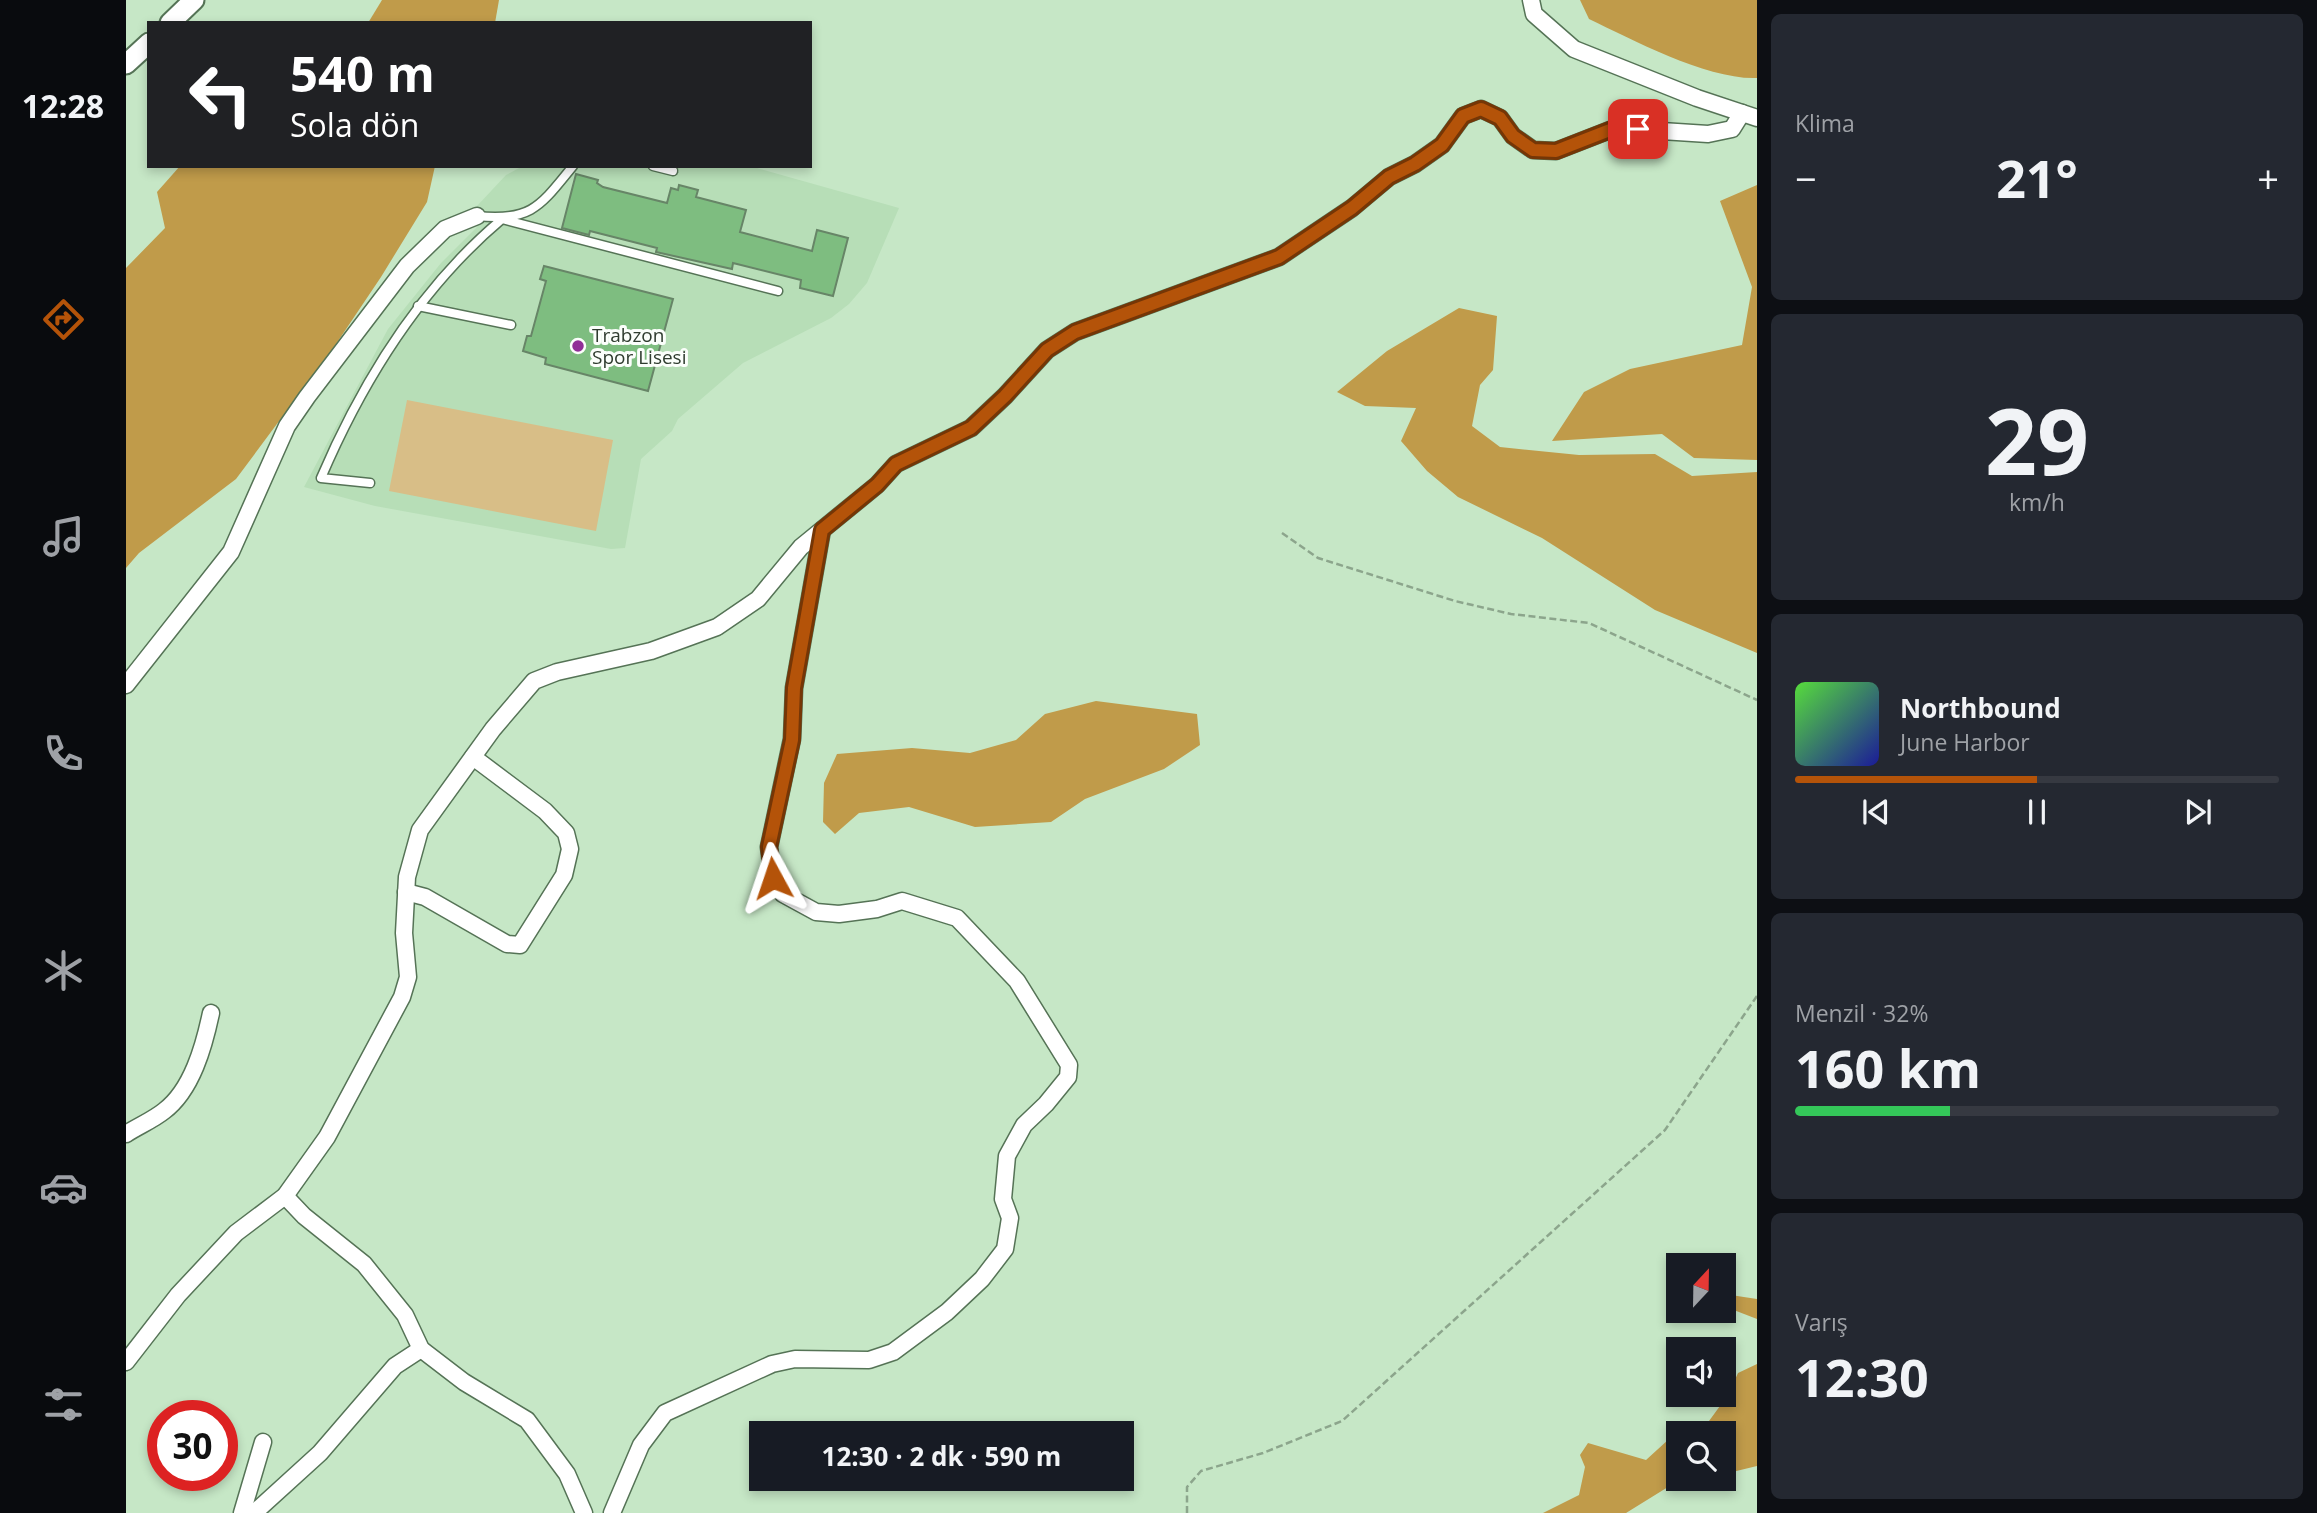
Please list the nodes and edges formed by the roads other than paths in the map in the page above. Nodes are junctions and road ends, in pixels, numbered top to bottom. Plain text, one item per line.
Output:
1 (194, 0) edge
2 (1531, 0) edge
3 (172, 21) edge
4 (147, 45) edge
5 (126, 64) edge
6 (1750, 116) edge
7 (571, 168) edge
8 (661, 168) edge
9 (673, 171) dead end
10 (477, 216) joint
11 (502, 219) junction
12 (778, 291) dead end
13 (418, 306) junction
14 (511, 325) dead end
15 (370, 483) dead end
16 (822, 530) junction
17 (126, 685) edge
18 (473, 757) junction
19 (406, 892) junction
20 (211, 1013) dead end
21 (126, 1134) edge
22 (285, 1196) junction
23 (421, 1349) junction
24 (126, 1362) edge
25 (263, 1443) dead end
26 (242, 1513) edge
27 (254, 1513) edge
28 (584, 1513) edge
29 (612, 1513) edge

1 - 3 street
2 - 6 street
4 - 5 street
6 - 16 street
7 - 11 lane
8 - 9 lane
10 - 11 lane
10 - 17 street
11 - 12 lane
11 - 13 lane
13 - 14 lane
13 - 15 lane
16 - 18 street
16 - 29 street
18 - 19 street
18 - 19 street
19 - 22 street
20 - 21 street
22 - 23 street
22 - 24 street
23 - 27 street
23 - 28 street
25 - 26 street

